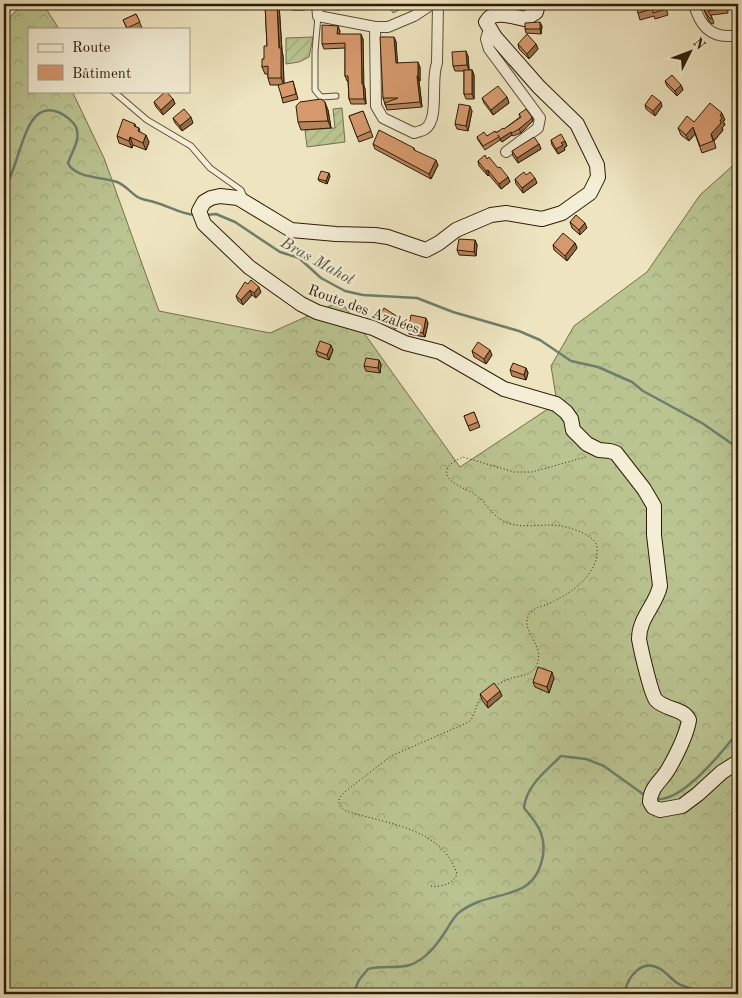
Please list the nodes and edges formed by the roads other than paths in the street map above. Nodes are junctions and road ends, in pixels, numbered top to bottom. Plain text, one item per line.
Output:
1 (317, 4) edge
2 (432, 4) edge
3 (438, 4) edge
4 (538, 4) edge
5 (694, 4) edge
6 (318, 16) junction
7 (375, 27) junction
8 (489, 29) junction
9 (738, 35) edge
10 (115, 92) edge
11 (336, 96) dead end
12 (506, 152) dead end
13 (247, 204) junction
14 (738, 762) edge

1 - 6 street
2 - 7 street
3 - 7 street
4 - 8 main road
5 - 9 street
6 - 7 street
6 - 11 lane
8 - 12 street
8 - 13 main road, Route des Azalées
10 - 13 lane
13 - 14 main road, Route des Azalées

